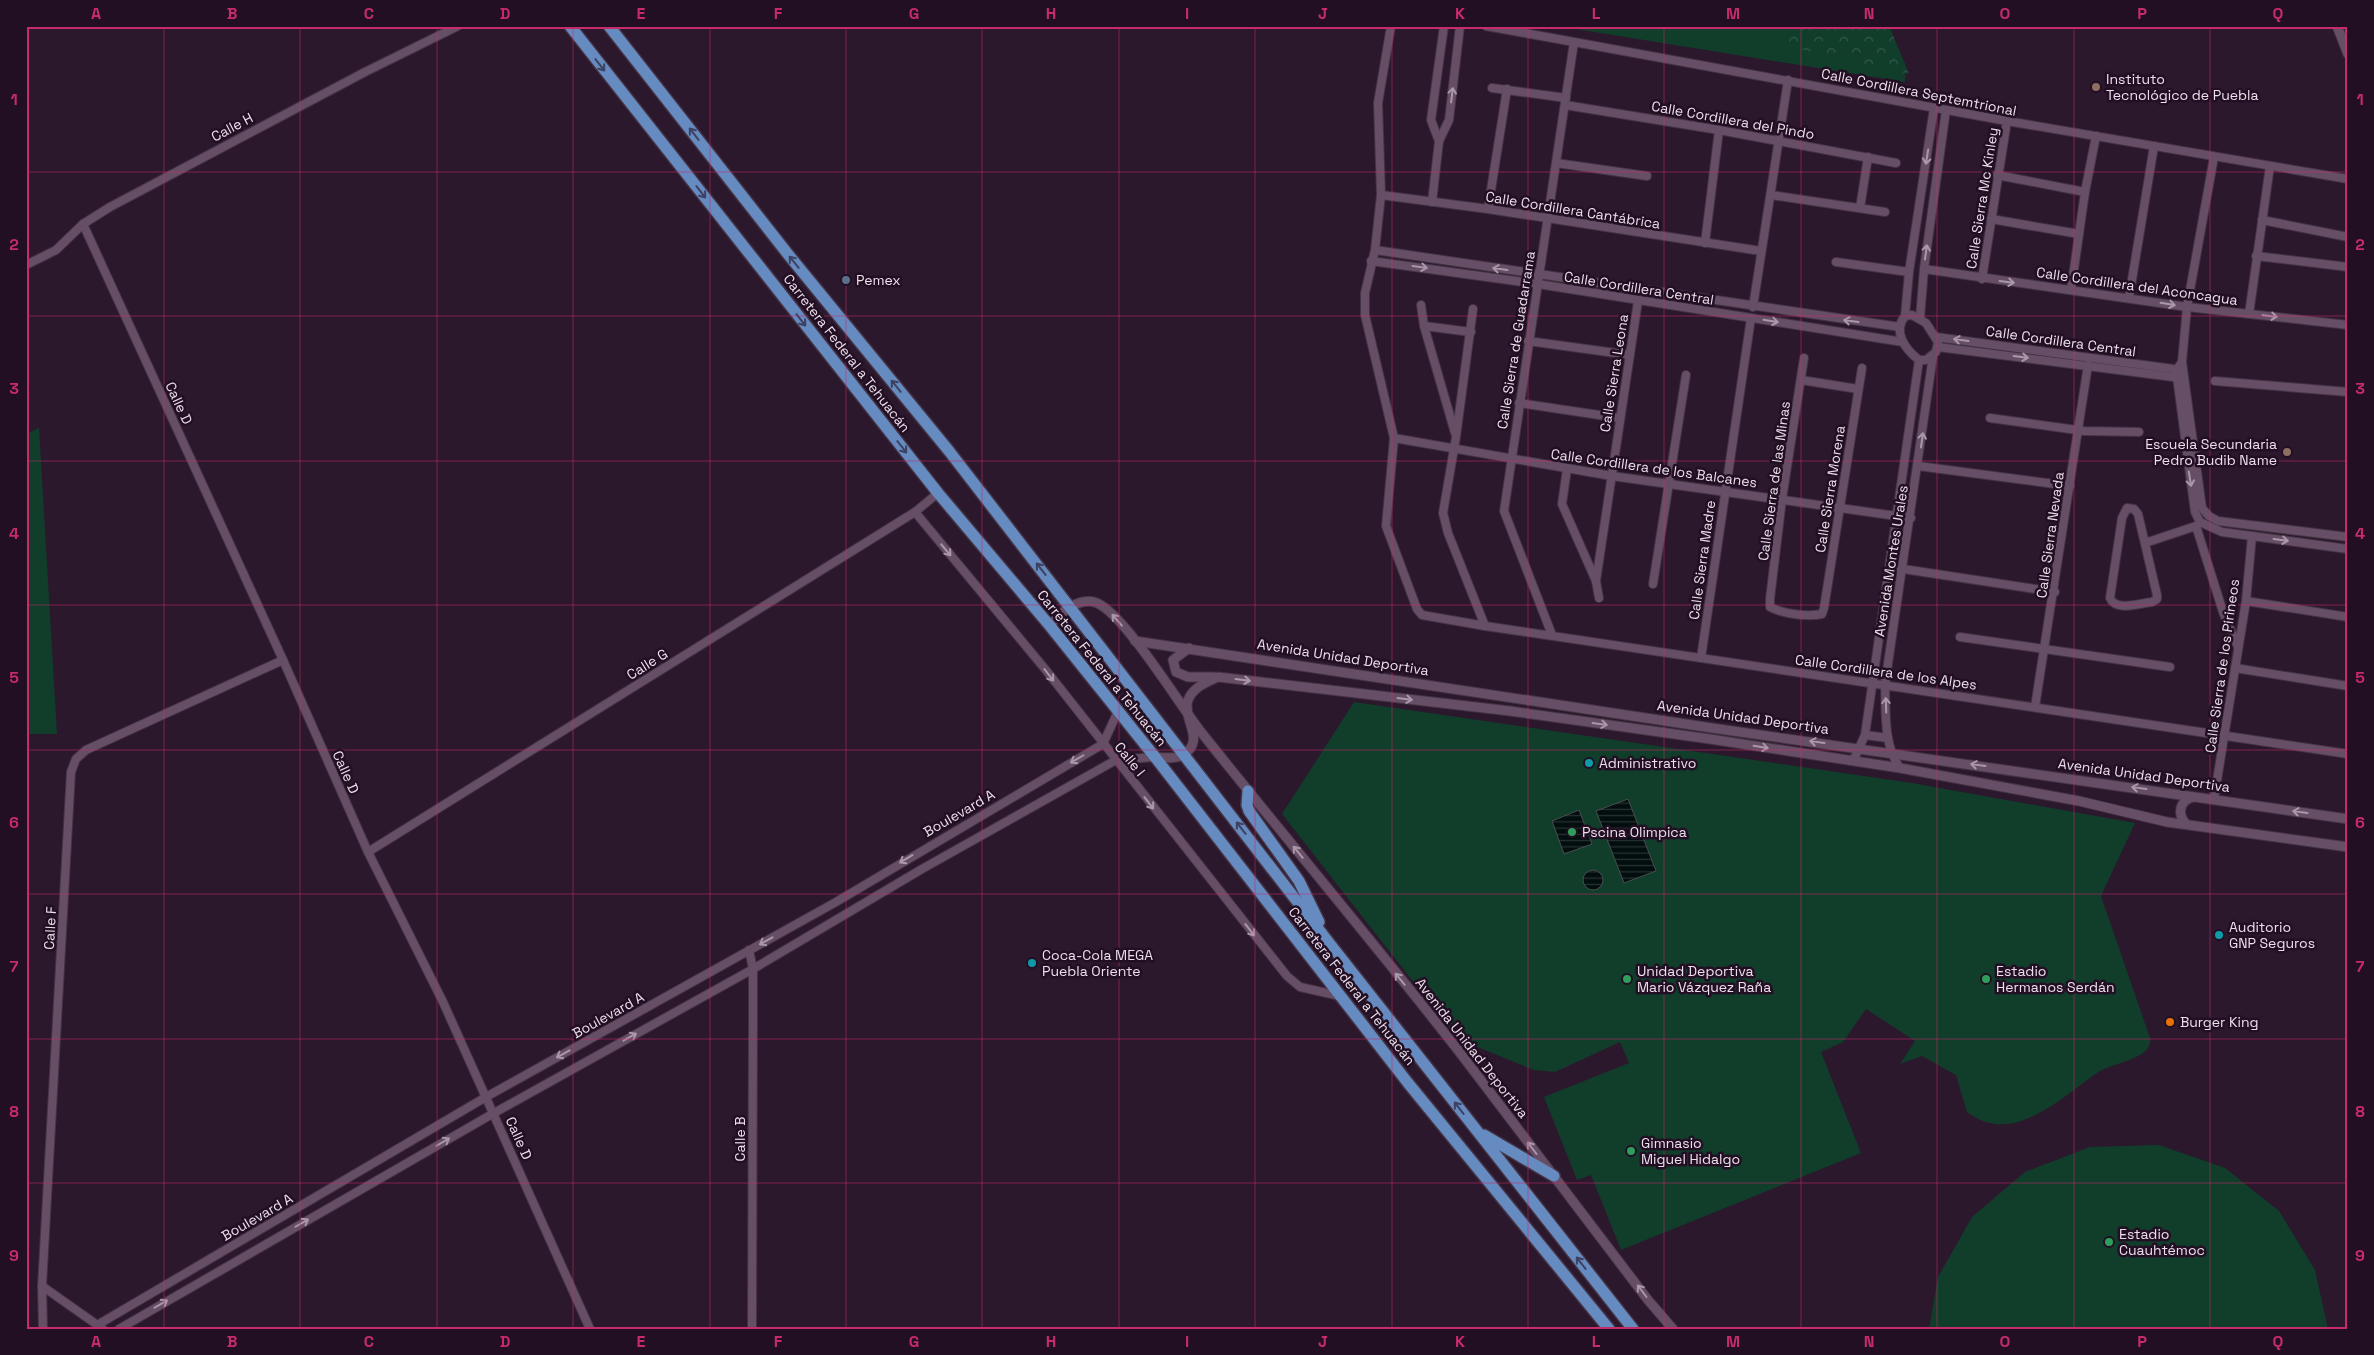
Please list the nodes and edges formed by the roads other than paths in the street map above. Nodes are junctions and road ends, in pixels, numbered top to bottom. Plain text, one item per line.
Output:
1 (458, 26) edge
2 (570, 26) edge
3 (609, 26) edge
4 (1390, 26) edge
5 (1444, 26) edge
6 (1460, 26) edge
7 (1486, 26) edge
8 (2341, 29) edge
9 (1574, 42) junction
10 (2348, 54) edge
11 (1788, 80) junction
12 (1492, 88) dead end
13 (1507, 90) junction
14 (1566, 102) junction
15 (1934, 108) junction
16 (1946, 110) junction
17 (2007, 122) junction
18 (1720, 130) junction
19 (2096, 136) junction
20 (1780, 140) junction
21 (1439, 142) junction
22 (2154, 146) junction
23 (1868, 157) junction
24 (2214, 157) junction
25 (1556, 163) junction
26 (1896, 163) dead end
27 (2270, 166) junction
28 (1924, 174) junction
29 (1937, 174) junction
30 (1998, 175) junction
31 (1647, 176) dead end
32 (2348, 179) edge
33 (2085, 192) junction
34 (1381, 195) junction
35 (1771, 195) junction
36 (1432, 202) junction
37 (1860, 208) junction
38 (1488, 209) junction
39 (1885, 212) dead end
40 (1548, 218) junction
41 (1991, 219) junction
42 (2262, 220) junction
43 (83, 224) junction
44 (2079, 234) junction
45 (2348, 237) edge
46 (1705, 243) junction
47 (1374, 250) junction
48 (1761, 251) junction
49 (2256, 256) junction
50 (1371, 260) junction
51 (1836, 262) dead end
52 (26, 265) edge
53 (2348, 267) edge
54 (1924, 269) junction
55 (1909, 272) junction
56 (1538, 274) junction
57 (1982, 278) junction
58 (1538, 284) junction
59 (2071, 290) junction
60 (2129, 298) junction
61 (1638, 301) junction
62 (1421, 305) dead end
63 (1753, 307) junction
64 (2187, 307) junction
65 (1473, 309) dead end
66 (2249, 314) junction
67 (1905, 316) junction
68 (1751, 318) junction
69 (1920, 318) junction
70 (2348, 325) edge
71 (1424, 326) junction
72 (1900, 327) junction
73 (1471, 332) junction
74 (1936, 337) junction
75 (1528, 341) junction
76 (1903, 342) junction
77 (1938, 347) junction
78 (1630, 355) junction
79 (1933, 356) junction
80 (1804, 358) dead end
81 (1919, 360) junction
82 (2088, 365) junction
83 (1862, 368) dead end
84 (2180, 371) junction
85 (1686, 375) dead end
86 (1801, 380) junction
87 (2216, 381) dead end
88 (1858, 389) junction
89 (2348, 392) edge
90 (1519, 403) junction
91 (1619, 418) junction
92 (1990, 418) dead end
93 (2078, 430) junction
94 (2139, 432) dead end
95 (1456, 437) junction
96 (1394, 438) junction
97 (1454, 450) junction
98 (1510, 460) junction
99 (1918, 466) junction
100 (1567, 469) junction
101 (1612, 476) junction
102 (1669, 484) junction
103 (2070, 486) junction
104 (1725, 492) junction
105 (938, 493) junction
106 (1782, 499) junction
107 (1840, 507) junction
108 (915, 512) junction
109 (1897, 516) junction
110 (2209, 516) junction
111 (1911, 518) junction
112 (2198, 524) junction
113 (2252, 536) junction
114 (2348, 537) edge
115 (2145, 542) junction
116 (2348, 549) edge
117 (1890, 567) junction
118 (1903, 568) junction
119 (1596, 581) junction
120 (1653, 584) dead end
121 (2055, 592) junction
122 (1600, 598) dead end
123 (2246, 601) junction
124 (1070, 607) junction
125 (1822, 614) joint
126 (2348, 617) edge
127 (1050, 626) junction
128 (1485, 626) junction
129 (1552, 635) junction
130 (1960, 637) dead end
131 (1135, 641) junction
132 (1189, 648) junction
133 (2045, 648) junction
134 (2238, 648) junction
135 (1701, 658) junction
136 (283, 660) junction
137 (2170, 667) dead end
138 (2235, 668) junction
139 (1218, 677) junction
140 (1873, 682) junction
141 (1885, 684) junction
142 (2348, 686) edge
143 (1514, 698) junction
144 (1546, 702) junction
145 (1583, 707) junction
146 (2035, 707) junction
147 (1118, 711) junction
148 (1510, 711) junction
149 (1543, 716) junction
150 (1189, 717) junction
151 (1580, 721) junction
152 (2226, 734) junction
153 (1865, 735) junction
154 (1888, 738) junction
155 (1102, 744) junction
156 (1859, 748) junction
157 (1892, 753) junction
158 (2348, 754) edge
159 (1184, 755) junction
160 (1154, 757) junction
161 (1116, 760) junction
162 (1850, 761) junction
163 (1900, 768) junction
164 (1248, 790) junction
165 (2196, 796) junction
166 (2214, 799) junction
167 (2348, 819) edge
168 (2186, 824) junction
169 (935, 842) junction
170 (2348, 847) edge
171 (368, 852) junction
172 (943, 857) junction
173 (1330, 944) junction
174 (749, 950) junction
175 (753, 969) junction
176 (1342, 996) junction
177 (486, 1097) junction
178 (494, 1113) junction
179 (1478, 1132) junction
180 (383, 1158) junction
181 (391, 1172) junction
182 (1554, 1176) junction
183 (42, 1286) junction
184 (100, 1327) edge
185 (43, 1329) edge
186 (119, 1329) edge
187 (590, 1329) edge
188 (752, 1329) edge
189 (1610, 1329) edge
190 (1633, 1329) edge
191 (1673, 1329) edge

1 - 43 street, Calle H
2 -> 105 main road, Carretera Federal a Tehuacán
124 -> 3 main road, Carretera Federal a Tehuacán
4 - 34 street
5 - 21 street
21 -> 6 street
7 - 9 street, Calle Cordillera Septemtrional
8 - 10 street
9 - 11 street, Calle Cordillera Septemtrional
9 - 14 street, Calle Sierra de Guadarrama
11 - 15 street, Calle Cordillera Septemtrional
11 - 20 street
12 - 13 street, Calle Cordillera del Pindo
13 - 14 street, Calle Cordillera del Pindo
13 - 38 street
14 - 18 street, Calle Cordillera del Pindo
14 - 25 street, Calle Sierra de Guadarrama
15 - 16 street, Calle Cordillera Septemtrional
15 -> 28 street
16 - 17 street, Calle Cordillera Septemtrional
16 - 29 street
17 - 19 street, Calle Cordillera Septemtrional
17 - 30 street, Calle Sierra Mc Kinley
18 - 20 street, Calle Cordillera del Pindo
18 - 46 street
19 - 22 street, Calle Cordillera Septemtrional
19 - 33 street
20 - 23 street, Calle Cordillera del Pindo
20 - 35 street
21 - 36 street
22 - 24 street, Calle Cordillera Septemtrional
22 - 60 street
23 - 26 street, Calle Cordillera del Pindo
23 - 37 street
24 - 27 street, Calle Cordillera Septemtrional
24 - 64 street
25 - 31 street
25 - 40 street, Calle Sierra de Guadarrama
27 - 32 street, Calle Cordillera Septemtrional
27 - 42 street
28 - 29 street
28 - 55 street
54 -> 29 street
30 - 33 street
30 - 41 street, Calle Sierra Mc Kinley
33 - 44 street
34 - 36 street, Calle Cordillera Cantábrica
34 - 47 street
35 - 37 street
35 - 48 street
36 - 38 street, Calle Cordillera Cantábrica
37 - 39 street
38 - 40 street, Calle Cordillera Cantábrica
40 - 46 street, Calle Cordillera Cantábrica
40 - 56 street, Calle Sierra de Guadarrama
41 - 44 street
41 - 57 street, Calle Sierra Mc Kinley
42 - 45 street
42 - 49 street
43 - 52 street, Calle H
43 - 136 street, Calle D
44 - 59 street
46 - 48 street, Calle Cordillera Cantábrica
47 - 50 street
56 -> 47 street, Calle Cordillera Central
48 - 63 street
49 - 53 street
49 - 66 street
50 -> 58 street, Calle Cordillera Central
50 - 96 street
51 - 55 street
54 - 57 street, Calle Cordillera del Aconcagua
54 - 69 street
55 - 67 street
56 - 58 street, Calle Sierra de Guadarrama
56 - 63 street, Calle Cordillera Central
57 -> 59 street, Calle Cordillera del Aconcagua
58 - 61 street, Calle Cordillera Central
58 - 75 street, Calle Sierra de Guadarrama
59 - 60 street, Calle Cordillera del Aconcagua
60 -> 64 street, Calle Cordillera del Aconcagua
61 - 68 street, Calle Cordillera Central
61 - 78 street, Calle Sierra Leona
62 - 71 street
72 -> 63 street, Calle Cordillera Central
64 - 66 street, Calle Cordillera del Aconcagua
64 - 84 street
65 - 73 street
66 -> 70 street, Calle Cordillera del Aconcagua
67 - 69 street
67 - 72 street
68 -> 76 street, Calle Cordillera Central
68 - 104 street, Calle Sierra Madre
69 - 74 street
71 - 73 street
71 - 95 street
72 - 76 street
73 - 95 street
74 - 77 street
84 -> 74 street, Calle Cordillera Central
75 - 78 street
75 - 90 street, Calle Sierra de Guadarrama
76 - 81 street
77 - 79 street
77 -> 82 street, Calle Cordillera Central
78 - 91 street, Calle Sierra Leona
79 - 81 street
99 -> 79 street, Avenida Montes Urales
80 - 86 street, Calle Sierra de las Minas
81 - 109 street, Avenida Montes Urales
82 - 84 street, Calle Cordillera Central
82 - 93 street, Calle Sierra Nevada
83 - 88 street, Calle Sierra Morena
84 - 110 street
84 -> 112 street
85 - 102 street
86 - 88 street
86 - 106 street, Calle Sierra de las Minas
87 - 89 street
88 - 107 street, Calle Sierra Morena
90 - 91 street
90 - 98 street, Calle Sierra de Guadarrama
91 - 101 street, Calle Sierra Leona
92 - 93 street
93 - 94 street
93 - 103 street, Calle Sierra Nevada
95 - 97 street
96 - 97 street, Calle Cordillera de los Balcanes
96 - 128 street, Calle Cordillera de los Alpes
97 - 98 street, Calle Cordillera de los Balcanes
97 - 128 street
98 - 100 street, Calle Cordillera de los Balcanes
98 - 129 street, Calle Sierra de Guadarrama
99 - 103 street
99 - 111 street, Avenida Montes Urales
100 - 101 street, Calle Cordillera de los Balcanes
100 - 119 street
101 - 102 street, Calle Cordillera de los Balcanes
101 - 119 street, Calle Sierra Leona
102 - 104 street, Calle Cordillera de los Balcanes
102 - 120 street
103 - 121 street, Calle Sierra Nevada
104 - 106 street, Calle Cordillera de los Balcanes
104 - 135 street, Calle Sierra Madre
105 - 108 street, Calle G
105 - 127 main road, Carretera Federal a Tehuacán
106 - 107 street, Calle Cordillera de los Balcanes
106 - 125 street, Calle Sierra de las Minas
107 - 109 street, Calle Cordillera de los Balcanes
107 - 125 street, Calle Sierra Morena
108 -> 155 street, Calle I
108 - 171 street, Calle G
109 - 111 street, Calle Cordillera de los Balcanes
109 - 117 street, Avenida Montes Urales
110 - 112 street
110 - 114 street
111 - 118 street, Avenida Montes Urales
112 - 113 street
112 - 115 street
112 - 134 street
113 -> 116 street
113 - 123 street, Calle Sierra de los Pirineos
115 - 115 street
117 - 118 street
117 - 140 street, Avenida Montes Urales
118 - 121 street
118 - 141 street, Avenida Montes Urales
119 - 122 street, Calle Sierra Leona
121 - 133 street, Calle Sierra Nevada
123 - 126 street
123 - 134 street, Calle Sierra de los Pirineos
124 - 127 street, Avenida Unidad Deportiva
131 -> 124 street, Avenida Unidad Deportiva
124 - 159 main road, Carretera Federal a Tehuacán
127 - 147 main road, Carretera Federal a Tehuacán
128 - 129 street, Calle Cordillera de los Alpes
129 - 135 street, Calle Cordillera de los Alpes
130 - 133 street
131 - 132 street, Avenida Unidad Deportiva
131 - 150 street, Avenida Unidad Deportiva
132 - 139 street
132 - 143 street, Avenida Unidad Deportiva
133 - 137 street
133 - 146 street, Calle Sierra Nevada
134 - 138 street, Calle Sierra de los Pirineos
135 - 140 street, Calle Cordillera de los Alpes
136 - 171 street, Calle D
136 - 183 street, Calle F
138 - 142 street
138 - 152 street, Calle Sierra de los Pirineos
139 -> 148 street, Avenida Unidad Deportiva
139 - 150 street, Avenida Unidad Deportiva
140 - 141 street, Calle Cordillera de los Alpes
140 - 153 street, Avenida Montes Urales
141 - 146 street, Calle Cordillera de los Alpes
154 -> 141 street, Avenida Montes Urales
143 - 144 street, Avenida Unidad Deportiva
143 - 148 street
144 - 145 street, Avenida Unidad Deportiva
144 - 149 street
145 - 151 street
156 -> 145 street, Avenida Unidad Deportiva
146 - 152 street, Calle Cordillera de los Alpes
147 - 155 street
147 - 160 main road, Carretera Federal a Tehuacán
148 - 149 street, Avenida Unidad Deportiva
149 - 151 street, Avenida Unidad Deportiva
150 - 159 street, Avenida Unidad Deportiva
150 - 164 street, Avenida Unidad Deportiva
151 -> 162 street, Avenida Unidad Deportiva
152 - 158 street, Calle Cordillera de los Alpes
152 - 166 street, Calle Sierra de los Pirineos
153 - 154 street
153 - 156 street, Avenida Montes Urales
154 - 157 street, Avenida Montes Urales
155 - 161 street, Calle I
155 -> 169 street, Boulevard A
156 - 157 street, Avenida Unidad Deportiva
156 - 162 street, Avenida Montes Urales
157 - 163 street, Avenida Montes Urales
165 -> 157 street, Avenida Unidad Deportiva
159 - 160 street
173 -> 159 main road, Carretera Federal a Tehuacán
160 - 161 street, Boulevard A
160 - 176 main road, Carretera Federal a Tehuacán
161 - 172 street, Boulevard A
161 -> 176 street, Calle I
162 - 163 street, Avenida Unidad Deportiva
163 - 168 street, Avenida Unidad Deportiva
164 - 173 main road
182 -> 164 street, Avenida Unidad Deportiva
165 - 166 street, Avenida Unidad Deportiva
165 - 168 street
167 -> 166 street, Avenida Unidad Deportiva
168 - 170 street, Avenida Unidad Deportiva
169 - 172 street
169 -> 174 street, Boulevard A
171 - 177 street, Calle D
172 - 175 street, Boulevard A
179 -> 173 main road, Carretera Federal a Tehuacán
174 - 175 street, Calle B
174 -> 177 street, Boulevard A
178 -> 175 street, Boulevard A
175 - 188 street, Calle B
176 - 189 main road, Carretera Federal a Tehuacán
177 - 178 street, Calle D
177 - 180 street, Boulevard A
181 -> 178 street, Boulevard A
178 - 187 street, Calle D
179 - 182 main road
190 -> 179 main road, Carretera Federal a Tehuacán
180 - 181 street
180 - 184 street, Boulevard A
186 -> 181 street, Boulevard A
191 -> 182 street, Avenida Unidad Deportiva
183 - 184 street
183 - 185 street, Calle F

